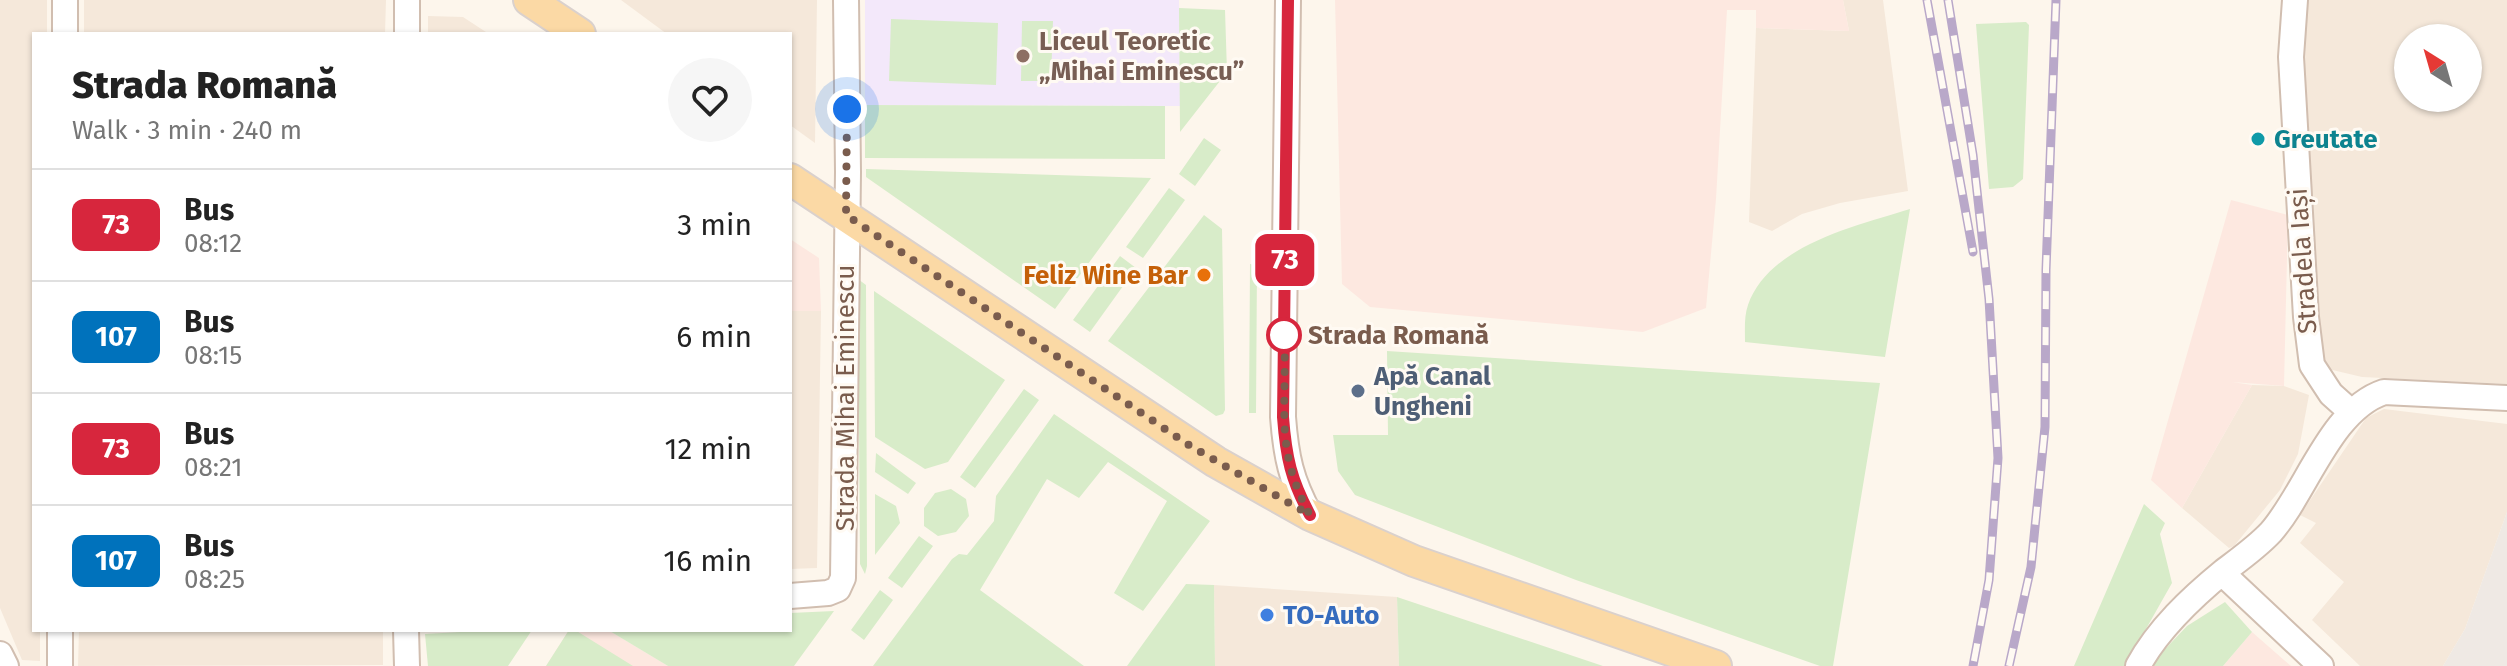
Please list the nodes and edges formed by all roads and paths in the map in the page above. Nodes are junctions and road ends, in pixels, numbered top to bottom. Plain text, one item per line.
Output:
1 (65, 0) edge
2 (407, 0) edge
3 (529, 0) edge
4 (846, 0) edge
5 (1288, 0) edge
6 (2295, 0) edge
7 (65, 32) edge
8 (407, 32) edge
9 (577, 32) edge
10 (792, 180) edge
11 (846, 215) junction
12 (2507, 398) edge
13 (2350, 411) junction
14 (1310, 515) junction
15 (2222, 573) junction
16 (792, 596) edge
17 (60, 632) edge
18 (406, 632) edge
19 (0, 654) edge
20 (6, 666) edge
21 (60, 666) edge
22 (407, 666) edge
23 (1716, 666) edge
24 (2138, 666) edge
25 (2321, 666) edge

1 - 7 street
2 - 8 street
3 - 9 main road
4 - 11 street, Strada Mihai Eminescu
5 - 14 street
6 - 13 street, Stradela Iași
10 - 11 main road
11 - 14 main road
11 - 16 street, Strada Mihai Eminescu
12 - 13 street
13 - 15 street
14 - 23 main road
15 - 24 street
15 - 25 street
17 - 21 street
18 - 22 street
19 - 20 street

